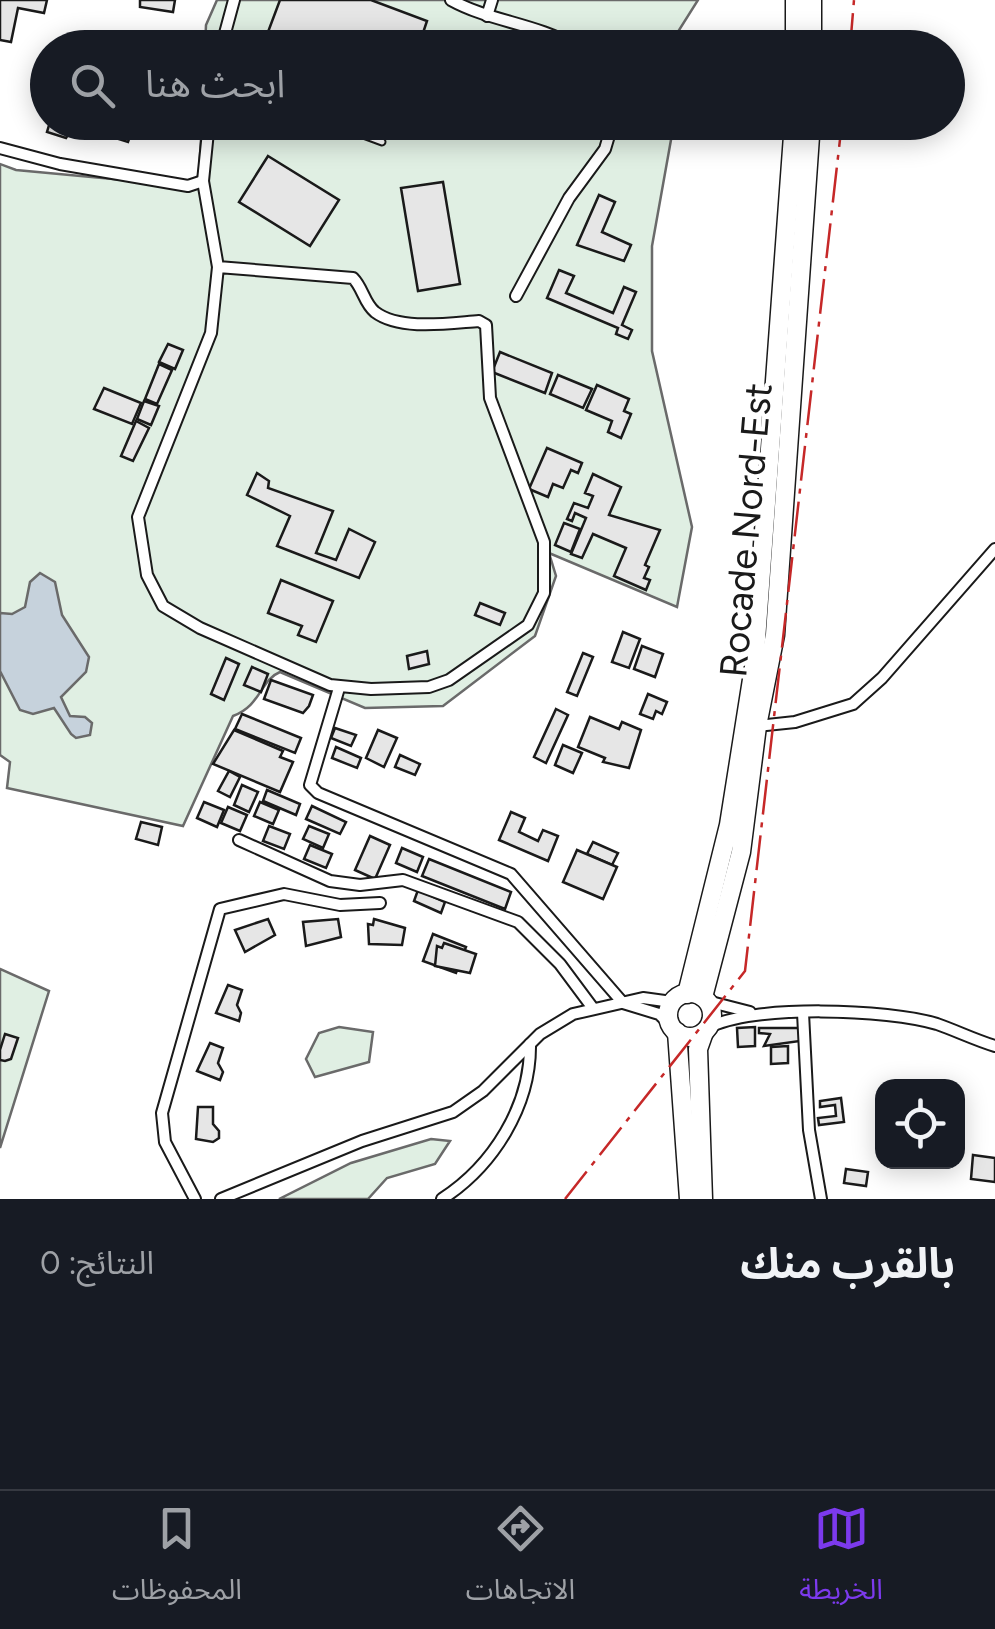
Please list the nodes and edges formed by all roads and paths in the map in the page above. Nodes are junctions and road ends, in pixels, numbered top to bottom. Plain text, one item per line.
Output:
1 (234, 0) edge
2 (450, 0) edge
3 (492, 0) edge
4 (795, 0) edge
5 (812, 0) edge
6 (487, 16) junction
7 (226, 30) edge
8 (541, 30) edge
9 (795, 30) edge
10 (812, 30) edge
11 (207, 140) edge
12 (377, 140) edge
13 (607, 140) edge
14 (793, 140) edge
15 (810, 140) edge
16 (382, 142) dead end
17 (0, 148) edge
18 (202, 182) junction
19 (218, 267) junction
20 (516, 296) dead end
21 (995, 549) edge
22 (339, 688) junction
23 (757, 726) junction
24 (239, 840) dead end
25 (380, 903) dead end
26 (692, 999) junction
27 (623, 1004) junction
28 (592, 1007) junction
29 (756, 1013) junction
30 (803, 1013) junction
31 (674, 1028) junction
32 (706, 1030) junction
33 (530, 1044) junction
34 (995, 1046) edge
35 (195, 1199) edge
36 (221, 1199) edge
37 (442, 1199) edge
38 (689, 1199) edge
39 (703, 1199) edge
40 (821, 1199) edge

1 - 7 street
2 - 6 street
3 - 6 street
4 - 9 highway
5 - 10 highway
6 - 8 street
11 - 18 street
12 - 16 lane
13 - 20 street
14 - 26 highway, Rocade Nord-Est
15 - 23 highway, Rocade Nord-Est
17 - 18 street
18 - 19 street
19 - 22 street
19 - 22 street
21 - 23 street
22 - 27 street
23 - 26 highway, Rocade Nord-Est
24 - 28 street
25 - 35 street
26 - 27 street
26 - 29 street
26 - 31 highway
26 - 32 highway
27 - 28 street
27 - 31 street
28 - 33 street
29 - 30 street
29 - 32 street
30 - 34 street
30 - 40 street
31 - 32 highway
31 - 38 highway
32 - 39 highway
33 - 36 street
33 - 37 street

